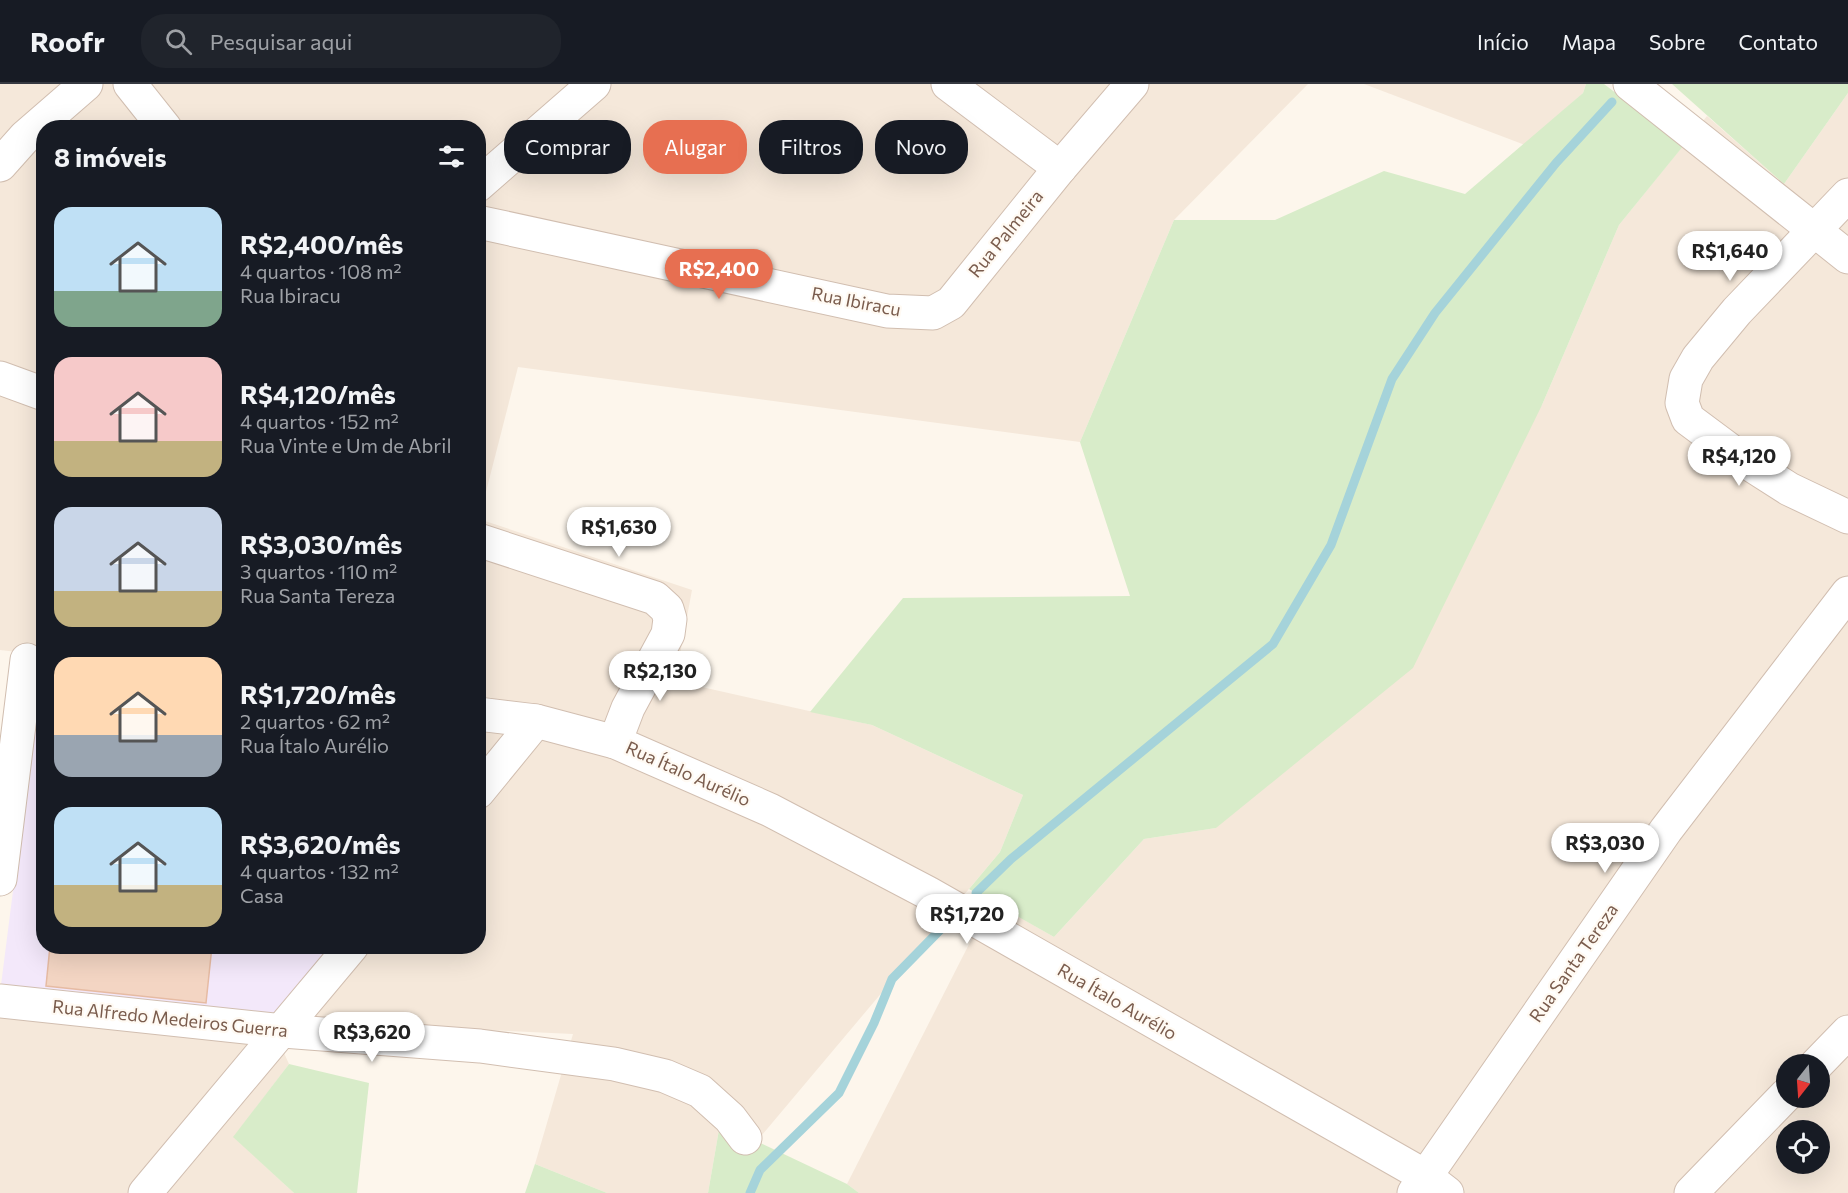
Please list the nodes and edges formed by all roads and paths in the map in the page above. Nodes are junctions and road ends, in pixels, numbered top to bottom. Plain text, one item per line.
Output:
1 (86, 84) edge
2 (130, 84) edge
3 (594, 84) edge
4 (948, 84) edge
5 (1132, 84) edge
6 (1630, 84) edge
7 (44, 120) edge
8 (159, 120) edge
9 (36, 127) edge
10 (0, 165) edge
11 (1060, 168) junction
12 (486, 178) edge
13 (1848, 195) edge
14 (486, 224) edge
15 (1815, 231) junction
16 (1848, 257) edge
17 (951, 303) joint
18 (0, 378) edge
19 (36, 391) edge
20 (1848, 517) edge
21 (486, 543) edge
22 (1848, 593) edge
23 (24, 660) edge
24 (486, 715) edge
25 (536, 721) junction
26 (615, 742) junction
27 (486, 782) edge
28 (0, 879) edge
29 (346, 954) edge
30 (0, 1001) edge
31 (283, 1031) junction
32 (1848, 1032) edge
33 (1827, 1054) edge
34 (1776, 1105) edge
35 (746, 1138) dead end
36 (1429, 1187) edge
37 (145, 1193) edge
38 (1691, 1193) edge

1 - 7 street
2 - 8 street
3 - 12 street
4 - 11 street
5 - 11 street, Rua Palmeira
6 - 15 street
9 - 10 street
11 - 17 street, Rua Palmeira
13 - 15 street
14 - 17 street, Rua Ibiracu
15 - 16 street
15 - 20 street
18 - 19 street
21 - 26 street
22 - 36 street, Rua Santa Tereza
23 - 28 street
24 - 25 street, Rua Ítalo Aurélio
25 - 26 street, Rua Ítalo Aurélio
25 - 27 street
26 - 36 street, Rua Ítalo Aurélio
29 - 31 street
30 - 31 street, Rua Alfredo Medeiros Guerra
31 - 35 street, Rua Alfredo Medeiros Guerra
31 - 37 street
32 - 33 street
34 - 38 street

